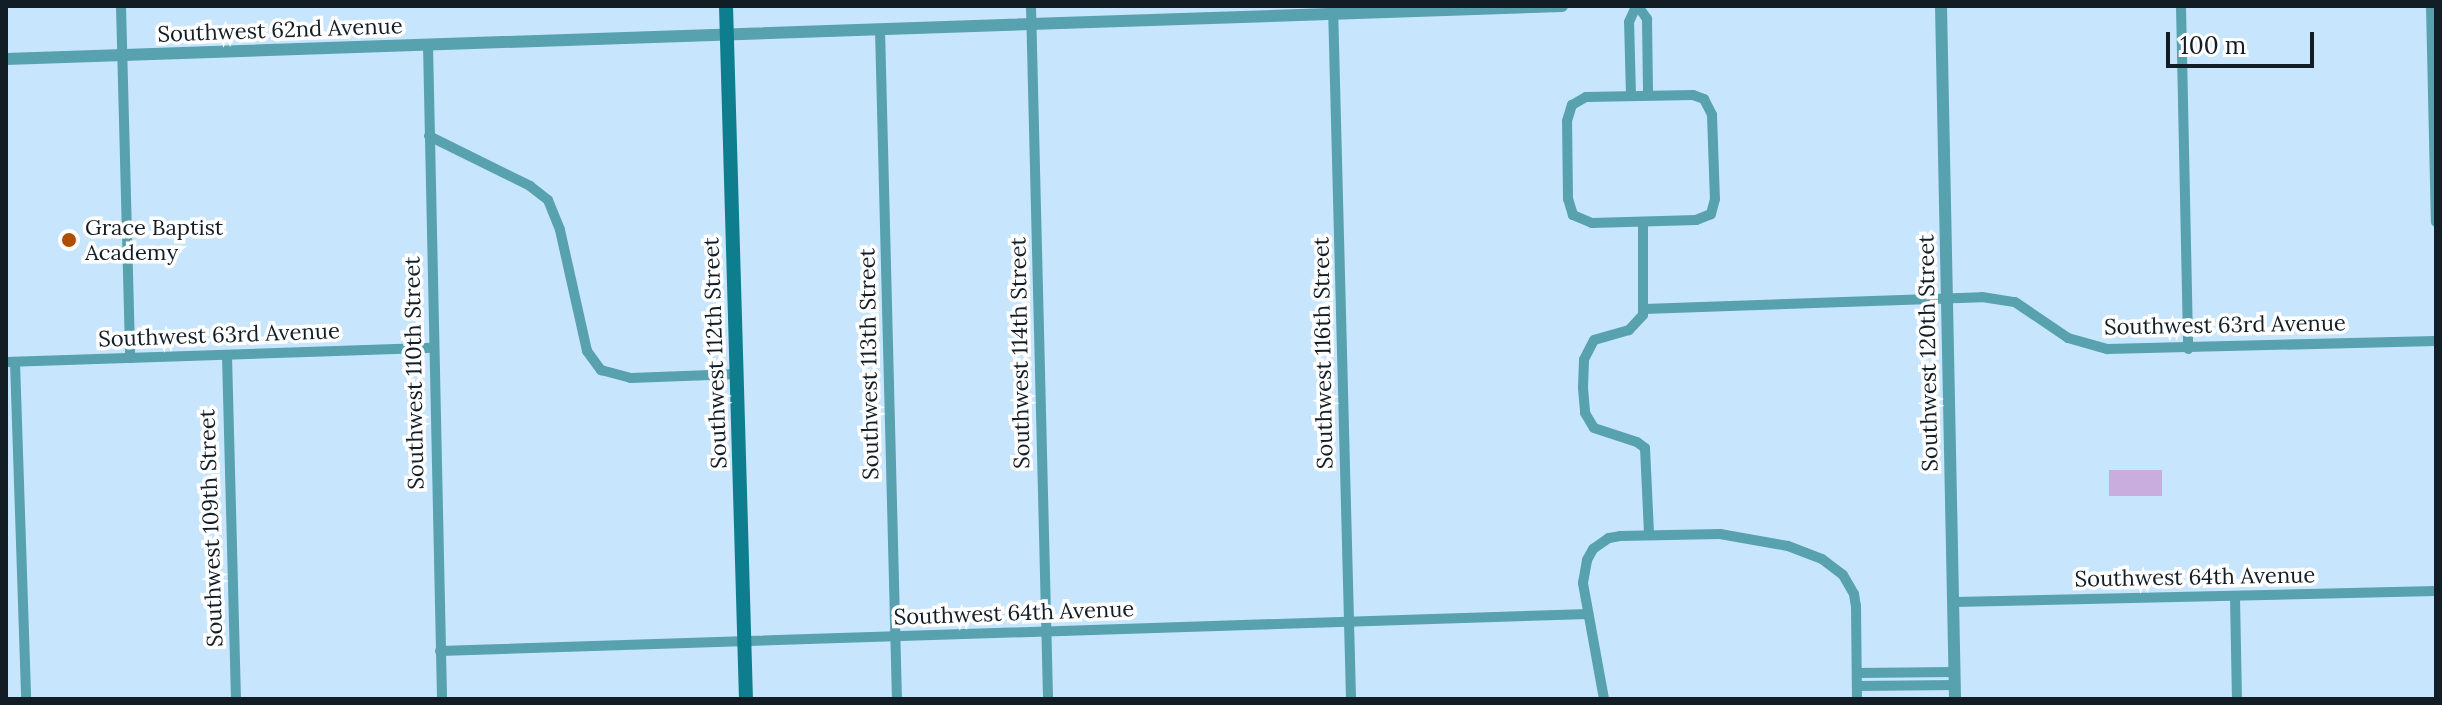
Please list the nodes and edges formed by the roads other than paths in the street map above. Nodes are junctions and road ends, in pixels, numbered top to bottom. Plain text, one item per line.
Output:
1 (121, 6) edge
2 (726, 6) edge
3 (1031, 6) edge
4 (1562, 6) edge
5 (1637, 6) edge
6 (1941, 6) edge
7 (2181, 6) edge
8 (2431, 6) edge
9 (1333, 10) edge
10 (1032, 25) junction
11 (880, 29) junction
12 (728, 35) junction
13 (428, 45) junction
14 (122, 55) junction
15 (6, 59) edge
16 (1648, 95) junction
17 (1631, 96) junction
18 (429, 136) junction
19 (1643, 222) junction
20 (2436, 222) edge
21 (1947, 298) junction
22 (1644, 309) junction
23 (2436, 341) edge
24 (433, 348) junction
25 (2188, 349) junction
26 (227, 356) junction
27 (130, 358) junction
28 (10, 362) edge
29 (737, 374) junction
30 (1649, 534) junction
31 (2436, 591) edge
32 (2235, 597) junction
33 (1954, 602) junction
34 (1588, 614) junction
35 (1350, 622) junction
36 (1046, 631) junction
37 (896, 636) junction
38 (744, 642) junction
39 (440, 651) junction
40 (1857, 673) junction
41 (1955, 678) junction
42 (1857, 686) junction
43 (26, 699) edge
44 (236, 699) edge
45 (442, 699) edge
46 (746, 699) edge
47 (897, 699) edge
48 (1048, 699) edge
49 (1351, 699) edge
50 (1604, 699) edge
51 (1857, 699) edge
52 (1955, 699) edge
53 (2237, 699) edge

1 - 14 street
2 - 12 main road, Southwest 112th Street
3 - 10 street, Southwest 114th Street
4 - 9 street, Southwest 62nd Avenue
5 - 16 street
5 - 17 street
6 - 21 street, Southwest 120th Street
7 - 25 street
8 - 20 street
9 - 10 street, Southwest 62nd Avenue
9 - 35 street, Southwest 116th Street
10 - 11 street, Southwest 62nd Avenue
10 - 36 street, Southwest 114th Street
11 - 12 street, Southwest 62nd Avenue
11 - 37 street, Southwest 113th Street
12 - 13 street, Southwest 62nd Avenue
12 - 29 main road, Southwest 112th Street
13 - 14 street, Southwest 62nd Avenue
13 - 18 street, Southwest 110th Street
14 - 15 street, Southwest 62nd Avenue
14 - 27 street
16 - 17 street
16 - 19 street
17 - 19 street
18 - 24 street, Southwest 110th Street
18 - 29 street
19 - 22 street
21 - 22 street, Southwest 63rd Avenue
21 - 25 street, Southwest 63rd Avenue
21 - 33 street, Southwest 120th Street
22 - 30 street
23 - 25 street, Southwest 63rd Avenue
24 - 26 street, Southwest 63rd Avenue
24 - 39 street, Southwest 110th Street
26 - 27 street, Southwest 63rd Avenue
26 - 44 street, Southwest 109th Street
27 - 28 street, Southwest 63rd Avenue
28 - 43 street
29 - 38 main road, Southwest 112th Street
30 - 34 street
30 - 40 street
31 - 32 street, Southwest 64th Avenue
32 - 33 street, Southwest 64th Avenue
32 - 53 street
33 - 41 street, Southwest 120th Street
34 - 35 street, Southwest 64th Avenue
34 - 50 street
35 - 36 street, Southwest 64th Avenue
35 - 49 street, Southwest 116th Street
36 - 37 street, Southwest 64th Avenue
36 - 48 street, Southwest 114th Street
37 - 38 street, Southwest 64th Avenue
37 - 47 street, Southwest 113th Street
38 - 39 street, Southwest 64th Avenue
38 - 46 main road, Southwest 112th Street
39 - 45 street, Southwest 110th Street
40 - 41 street
40 - 42 street
41 - 42 street
41 - 52 street, Southwest 120th Street
42 - 51 street

